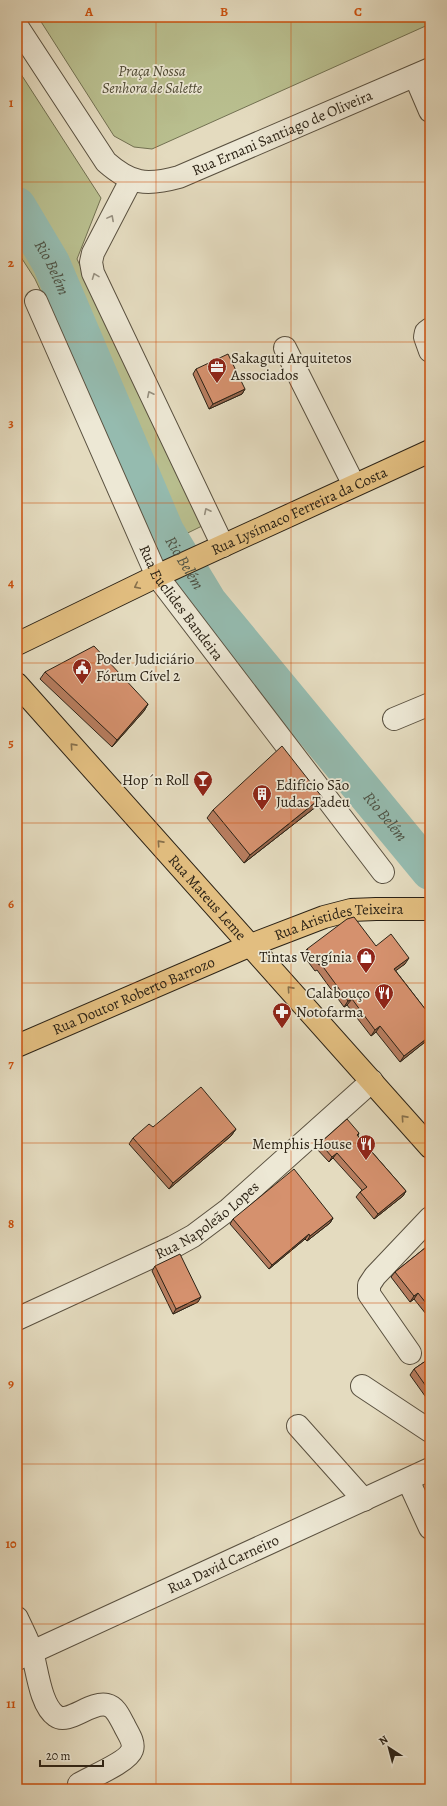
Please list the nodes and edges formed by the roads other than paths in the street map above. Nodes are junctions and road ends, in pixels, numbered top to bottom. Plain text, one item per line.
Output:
1 (17, 26) edge
2 (422, 73) edge
3 (430, 111) edge
4 (131, 180) junction
5 (36, 301) dead end
6 (430, 329) edge
7 (285, 348) dead end
8 (430, 350) edge
9 (430, 450) edge
10 (354, 485) junction
11 (224, 546) junction
12 (165, 573) junction
13 (17, 644) edge
14 (17, 684) edge
15 (430, 704) edge
16 (394, 719) dead end
17 (383, 872) dead end
18 (429, 910) edge
19 (251, 945) junction
20 (17, 1046) edge
21 (372, 1081) junction
22 (430, 1147) edge
23 (430, 1218) edge
24 (17, 1319) edge
25 (410, 1353) dead end
26 (362, 1386) dead end
27 (298, 1426) dead end
28 (430, 1431) edge
29 (430, 1469) edge
30 (408, 1480) junction
31 (364, 1500) junction
32 (430, 1528) edge
33 (17, 1618) edge
34 (24, 1656) edge
35 (79, 1784) dead end

1 - 4 street
2 - 3 street
2 - 4 street, Rua Ernani Santiago de Oliveira
11 -> 4 street
5 - 12 street, Rua Euclides Bandeira
6 - 8 street
7 - 10 street
9 - 10 main road, Rua Lysímaco Ferreira da Costa
10 - 11 main road, Rua Lysímaco Ferreira da Costa
11 - 12 main road, Rua Lysímaco Ferreira da Costa
12 -> 13 main road, Rua Lysímaco Ferreira da Costa
12 - 17 street, Rua Euclides Bandeira
19 -> 14 main road, Rua Mateus Leme
15 - 16 street
18 - 19 main road, Rua Aristides Teixeira
19 - 20 main road, Rua Doutor Roberto Barrozo
21 -> 19 main road, Rua Mateus Leme
22 -> 21 main road, Rua Mateus Leme
21 - 24 street, Rua Napoleão Lopes
23 - 25 street
26 - 28 street
27 - 31 street
29 - 30 street, Rua David Carneiro
30 - 31 street, Rua David Carneiro
30 - 32 street
31 - 34 street, Rua David Carneiro
33 - 34 street
34 - 35 street

